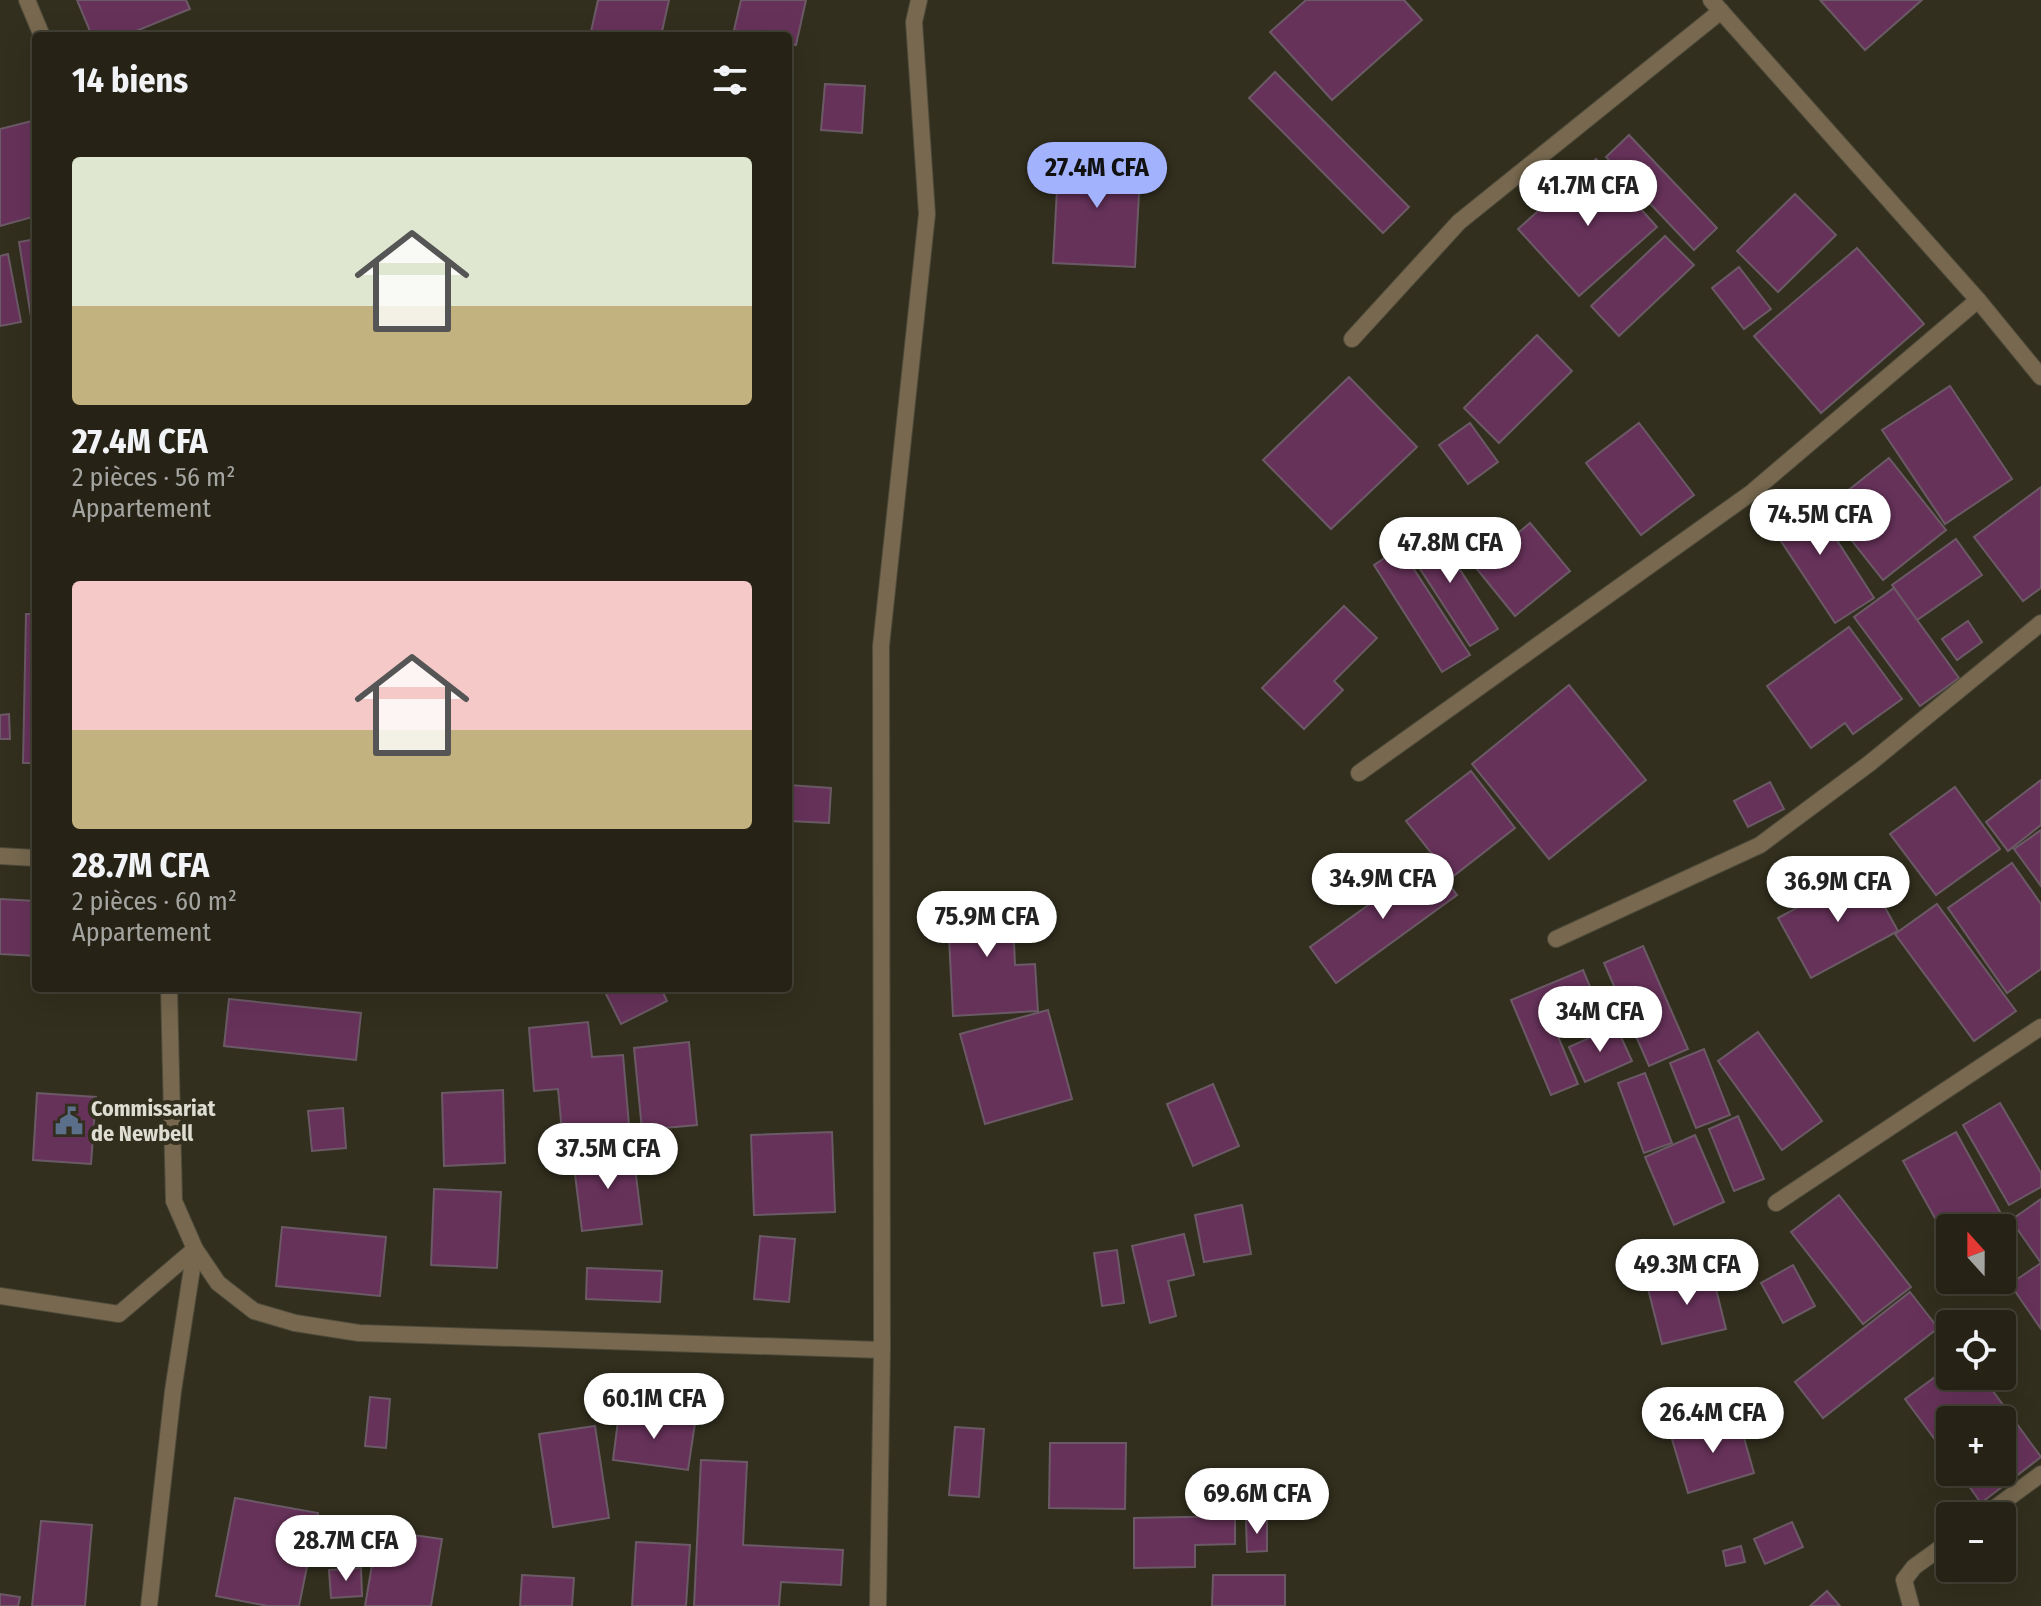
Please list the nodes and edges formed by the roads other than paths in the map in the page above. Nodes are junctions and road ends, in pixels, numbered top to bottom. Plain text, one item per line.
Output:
1 (27, 0) edge
2 (919, 0) edge
3 (1716, 6) edge
4 (40, 32) edge
5 (1978, 300) junction
6 (1352, 339) dead end
7 (2041, 377) edge
8 (2041, 623) edge
9 (1359, 773) dead end
10 (0, 856) edge
11 (32, 858) edge
12 (1556, 939) dead end
13 (169, 992) edge
14 (2041, 1027) edge
15 (1776, 1203) dead end
16 (195, 1249) junction
17 (0, 1296) edge
18 (882, 1350) junction
19 (2041, 1474) edge
20 (2003, 1502) edge
21 (1936, 1551) edge
22 (149, 1606) edge
23 (878, 1606) edge
24 (1911, 1606) edge

1 - 4 street
2 - 18 street
3 - 5 street
3 - 6 street
5 - 7 street
5 - 9 street
8 - 12 street
10 - 11 street
13 - 16 street
14 - 15 street
16 - 17 street
16 - 18 street
16 - 22 street
18 - 23 street
19 - 20 street
21 - 24 street

